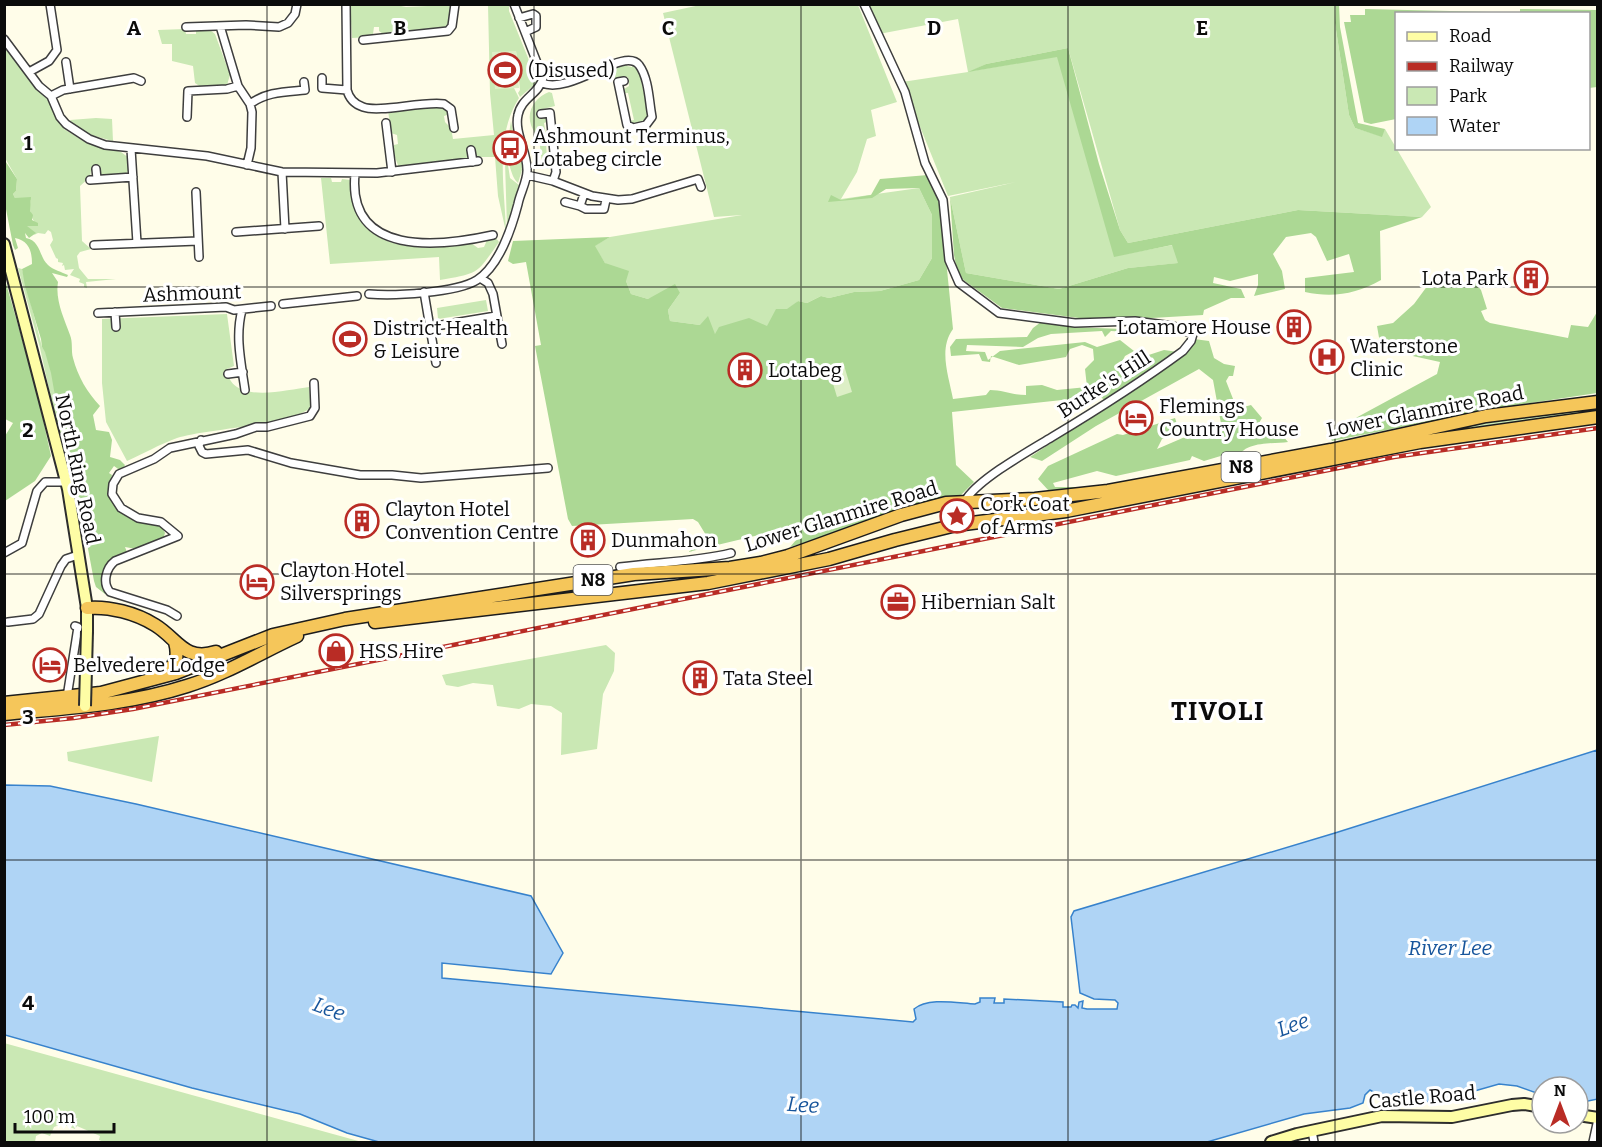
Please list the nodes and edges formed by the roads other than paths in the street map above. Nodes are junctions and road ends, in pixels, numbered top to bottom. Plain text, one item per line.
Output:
1 (50, 4) edge
2 (297, 4) edge
3 (346, 4) edge
4 (455, 4) edge
5 (514, 4) edge
6 (864, 4) edge
7 (519, 18) junction
8 (220, 26) junction
9 (186, 27) dead end
10 (376, 27) dead end
11 (525, 32) junction
12 (377, 38) junction
13 (4, 39) edge
14 (363, 40) dead end
15 (66, 62) dead end
16 (29, 72) junction
17 (322, 78) dead end
18 (141, 81) dead end
19 (624, 81) dead end
20 (304, 82) dead end
21 (542, 83) junction
22 (238, 86) junction
23 (70, 89) junction
24 (347, 90) junction
25 (51, 96) junction
26 (250, 104) junction
27 (541, 114) dead end
28 (187, 117) dead end
29 (450, 122) dead end
30 (386, 123) dead end
31 (398, 138) dead end
32 (388, 139) junction
33 (131, 149) junction
34 (471, 150) dead end
35 (247, 165) junction
36 (96, 169) dead end
37 (282, 172) junction
38 (393, 172) junction
39 (355, 174) junction
40 (527, 175) junction
41 (133, 177) junction
42 (553, 181) junction
43 (701, 187) dead end
44 (196, 192) dead end
45 (584, 194) junction
46 (606, 200) junction
47 (566, 202) dead end
48 (580, 206) junction
49 (319, 226) dead end
50 (285, 229) junction
51 (236, 232) dead end
52 (493, 235) dead end
53 (198, 241) junction
54 (138, 243) junction
55 (4, 244) edge
56 (94, 245) dead end
57 (199, 257) dead end
58 (480, 278) junction
59 (424, 292) junction
60 (369, 294) dead end
61 (357, 296) dead end
62 (283, 304) dead end
63 (270, 306) dead end
64 (242, 309) junction
65 (115, 312) junction
66 (98, 313) dead end
67 (496, 316) junction
68 (116, 327) dead end
69 (430, 327) junction
70 (502, 344) dead end
71 (436, 363) dead end
72 (243, 372) junction
73 (228, 374) dead end
74 (314, 383) dead end
75 (245, 390) dead end
76 (1598, 402) edge
77 (1598, 417) edge
78 (201, 440) junction
79 (548, 468) dead end
80 (66, 482) junction
81 (967, 501) junction
82 (4, 553) edge
83 (731, 553) dead end
84 (78, 555) junction
85 (685, 565) junction
86 (620, 567) dead end
87 (87, 608) junction
88 (177, 616) dead end
89 (9, 622) dead end
90 (75, 626) dead end
91 (273, 635) junction
92 (297, 636) junction
93 (175, 642) junction
94 (150, 680) junction
95 (101, 693) junction
96 (67, 698) junction
97 (4, 703) edge
98 (85, 706) junction
99 (4, 714) edge
100 (1530, 1105) edge
101 (1598, 1118) edge
102 (1312, 1131) junction
103 (1271, 1143) edge
104 (1314, 1143) edge
105 (1593, 1143) edge

1 - 16 street
2 - 8 street
3 - 24 street
4 - 12 street
5 - 7 street
6 - 81 street, Burke's Hill
7 - 11 street
7 - 11 street
8 - 9 street
8 - 22 street
10 - 12 street
11 - 21 street
12 - 14 street
13 - 16 street
15 - 23 street
16 - 25 street
17 - 24 street
18 - 23 street
19 - 21 street
20 - 26 street
21 - 40 street
22 - 26 street
22 - 28 street
23 - 25 street
24 - 29 street
25 - 33 street
26 - 35 street
27 - 42 street
30 - 32 street
31 - 32 street
32 - 38 street
33 - 35 street
33 - 41 street
34 - 38 street
35 - 37 street
36 - 41 street
37 - 39 street
37 - 50 street
38 - 39 street
39 - 52 street
40 - 42 street
40 - 58 street
41 - 54 street
42 - 45 street
43 - 46 street
44 - 53 street
45 - 46 street
45 - 48 street
46 - 48 street
47 - 48 street
49 - 50 street
50 - 51 street
53 - 54 street
53 - 57 street
54 - 56 street
55 - 80 main road, North Ring Road
58 - 59 street
58 - 67 street
59 - 60 street
59 - 69 street
61 - 62 street
63 - 64 street, Ashmount
64 - 65 street, Ashmount
64 - 72 street
65 - 66 street, Ashmount
65 - 68 street, Ashmount
67 - 69 street
67 - 70 street
69 - 71 street
72 - 73 street
72 - 75 street
74 - 78 street
76 - 81 highway, Lower Glanmire Road / N8
77 - 92 highway, Lower Glanmire Road / N8
78 - 79 street
78 - 88 street
80 - 82 street
80 - 84 main road, North Ring Road
81 - 85 highway, Lower Glanmire Road / N8
83 - 85 street
84 - 87 main road, North Ring Road
84 - 89 street
85 - 86 street
85 - 91 highway, Lower Glanmire Road / N8
87 - 93 highway, N8
87 - 98 main road, North Ring Road, bridge
90 - 96 street
91 - 93 highway, N8
91 - 94 highway, Lower Glanmire Road / N8
92 - 95 highway, Lower Glanmire Road / N8
92 - 98 highway
93 - 94 highway
94 - 95 highway, Lower Glanmire Road / N8
95 - 96 highway, Lower Glanmire Road / N8
96 - 97 highway, Lower Glanmire Road / N8
98 - 99 highway
100 - 102 main road, Castle Road
101 - 105 street
102 - 103 main road, Castle Road
102 - 104 street

